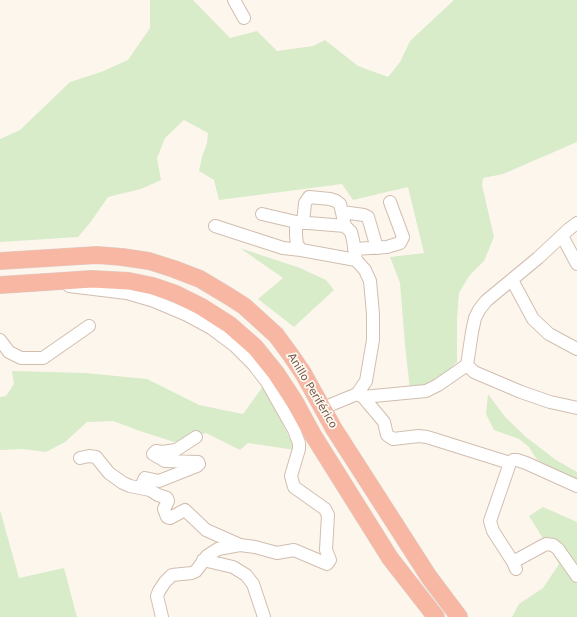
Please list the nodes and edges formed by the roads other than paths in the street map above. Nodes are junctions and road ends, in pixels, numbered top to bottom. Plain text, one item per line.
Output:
1 (234, 0) edge
2 (244, 18) dead end
3 (390, 202) dead end
4 (364, 205) dead end
5 (342, 212) junction
6 (262, 214) dead end
7 (368, 217) junction
8 (300, 222) junction
9 (577, 223) edge
10 (215, 226) dead end
11 (345, 226) junction
12 (562, 236) junction
13 (377, 248) junction
14 (301, 250) junction
15 (355, 255) junction
16 (0, 261) edge
17 (577, 264) edge
18 (512, 280) junction
19 (60, 281) junction
20 (0, 285) edge
21 (89, 326) dead end
22 (0, 340) edge
23 (577, 349) edge
24 (467, 365) junction
25 (360, 396) junction
26 (323, 408) junction
27 (577, 408) edge
28 (196, 437) dead end
29 (80, 458) dead end
30 (510, 463) junction
31 (577, 486) edge
32 (150, 490) junction
33 (240, 545) junction
34 (203, 560) junction
35 (577, 576) edge
36 (162, 617) edge
37 (264, 617) edge
38 (436, 617) edge
39 (459, 617) edge

1 - 2 street
3 - 13 street
4 - 7 street
5 - 7 street
5 - 8 street
5 - 11 street
6 - 8 street
7 - 13 street
8 - 11 street
8 - 14 street
9 - 12 street
10 - 14 street
11 - 15 street
12 - 17 street
12 - 18 street
13 - 15 street
14 - 15 street
15 - 25 street
16 - 26 highway, Anillo Periférico
18 - 23 street
18 - 24 street
19 - 20 highway, Anillo Periférico
19 - 33 street
19 - 38 highway, Anillo Periférico
21 - 22 street
24 - 25 street
24 - 27 street
25 - 26 street
25 - 30 street
26 - 39 highway, Anillo Periférico
28 - 32 street
29 - 32 street
30 - 31 street
30 - 35 street
32 - 33 street
33 - 34 street
34 - 36 street
34 - 37 street

